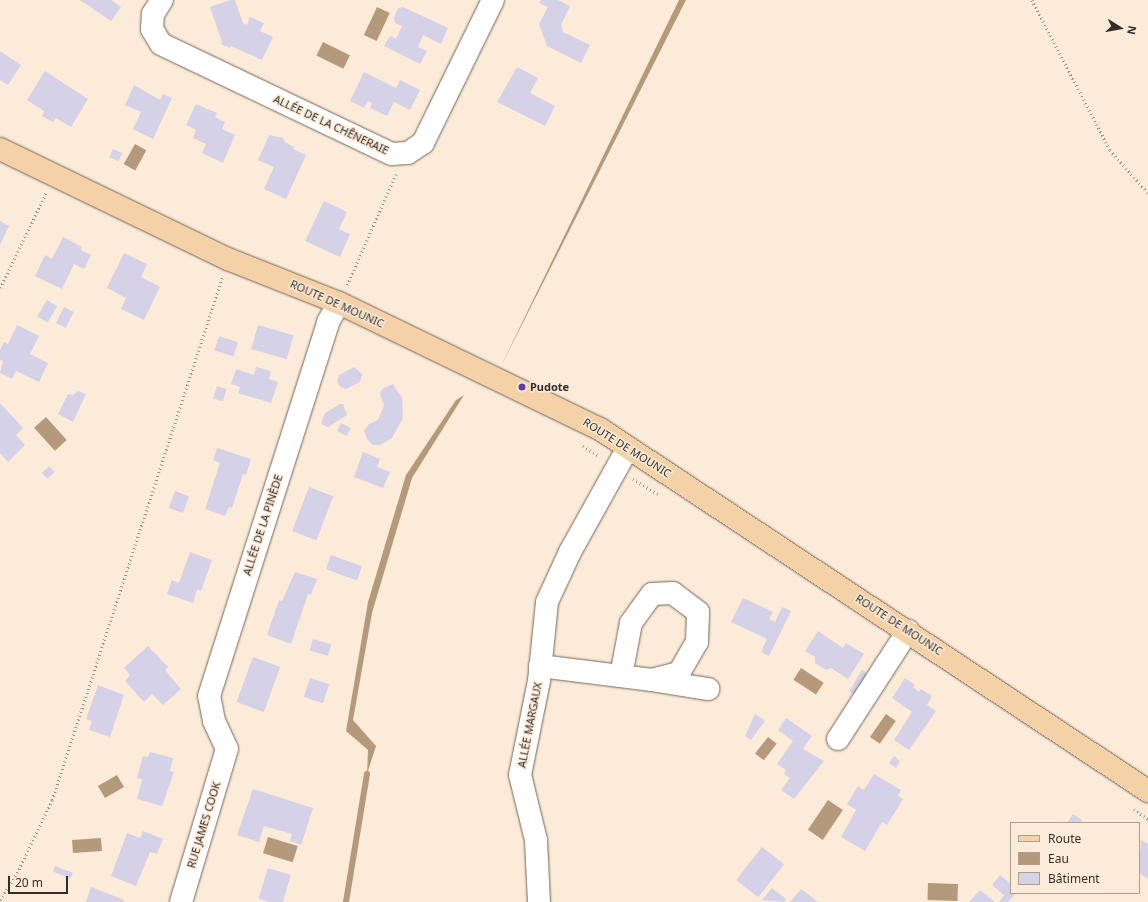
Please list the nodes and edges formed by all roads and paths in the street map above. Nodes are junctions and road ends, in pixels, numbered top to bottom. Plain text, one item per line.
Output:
1 (162, 0) edge
2 (493, 0) edge
3 (1032, 0) edge
4 (0, 149) edge
5 (392, 154) junction
6 (54, 177) junction
7 (1148, 193) edge
8 (228, 259) junction
9 (0, 288) edge
10 (339, 303) junction
11 (580, 444) dead end
12 (628, 448) junction
13 (617, 468) junction
14 (662, 498) dead end
15 (908, 632) junction
16 (540, 666) junction
17 (621, 676) junction
18 (652, 680) junction
19 (708, 689) dead end
20 (838, 739) dead end
21 (227, 749) joint
22 (1148, 791) edge
23 (1129, 806) dead end
24 (1148, 819) edge
25 (0, 900) edge
26 (181, 902) edge
27 (539, 902) edge

1 - 5 street, ALLÉE DE LA CHÊNERAIE
2 - 5 street, ALLÉE DE LA CHÊNERAIE
3 - 7 path
4 - 6 main road, ROUTE DE MOUNIC
5 - 10 path
6 - 8 main road, ROUTE DE MOUNIC
6 - 9 path
8 - 10 main road, ROUTE DE MOUNIC
8 - 25 path
10 - 12 main road, ROUTE DE MOUNIC
10 - 21 street, ALLÉE DE LA PINÈDE
11 - 13 path
12 - 13 street, ALLÉE MARGAUX
12 - 15 main road, ROUTE DE MOUNIC
13 - 14 path
13 - 16 street, ALLÉE MARGAUX
15 - 20 street
15 - 22 main road, ROUTE DE MOUNIC
16 - 17 street, ALLÉE MARGAUX
16 - 27 street, ALLÉE MARGAUX
17 - 18 street, ALLÉE MARGAUX
17 - 18 street, ALLÉE MARGAUX
18 - 19 street
21 - 26 street, RUE JAMES COOK
23 - 24 path

